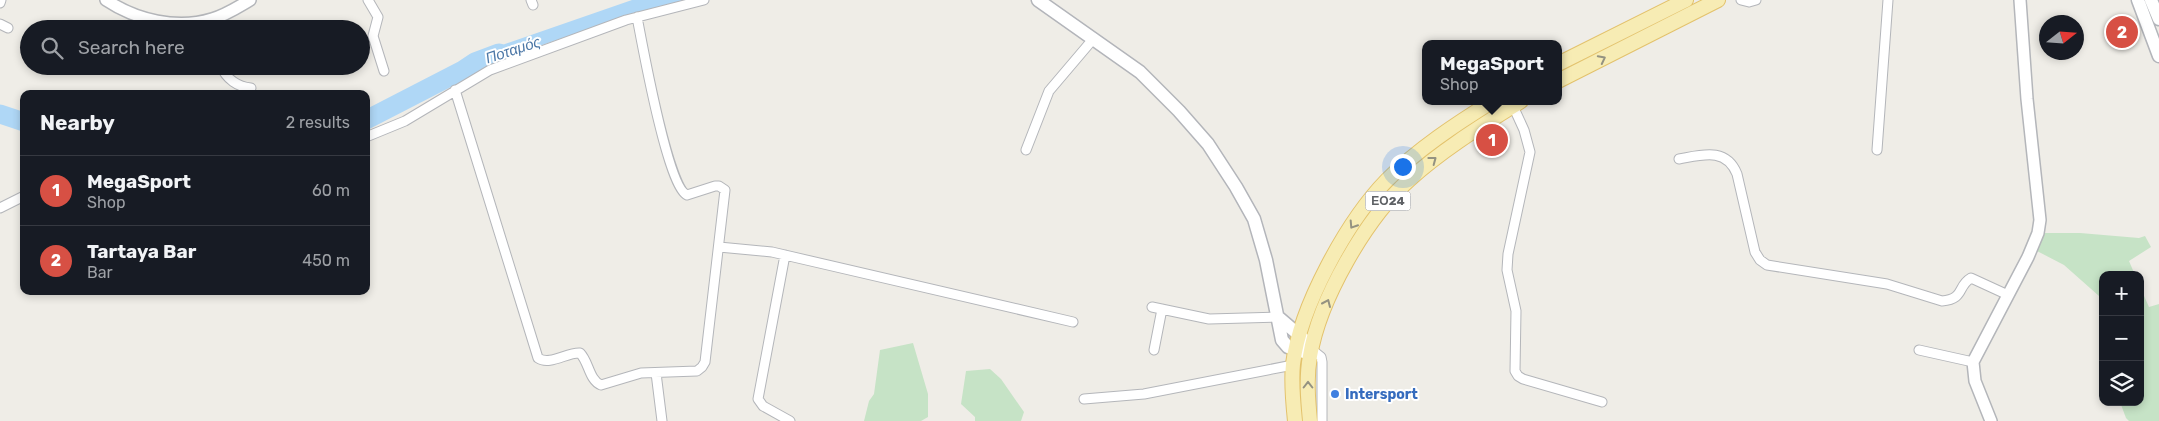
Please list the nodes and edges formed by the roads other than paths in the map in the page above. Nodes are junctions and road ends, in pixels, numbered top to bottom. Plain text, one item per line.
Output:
1 (106, 0) edge
2 (250, 0) edge
3 (368, 0) edge
4 (704, 0) edge
5 (1038, 0) edge
6 (1686, 0) edge
7 (1718, 0) edge
8 (1741, 0) edge
9 (1756, 0) edge
10 (1888, 0) edge
11 (2020, 0) edge
12 (2138, 0) edge
13 (2152, 0) edge
14 (121, 4) edge
15 (219, 17) junction
16 (637, 17) junction
17 (2159, 19) edge
18 (151, 20) edge
19 (206, 20) edge
20 (219, 20) edge
21 (1094, 38) junction
22 (2159, 56) edge
23 (1562, 62) edge
24 (384, 71) dead end
25 (227, 75) edge
26 (1562, 79) edge
27 (251, 88) dead end
28 (455, 90) junction
29 (1487, 105) edge
30 (1515, 105) edge
31 (1517, 105) edge
32 (370, 135) edge
33 (1026, 150) dead end
34 (1877, 150) dead end
35 (1679, 159) dead end
36 (20, 198) edge
37 (0, 208) edge
38 (719, 247) junction
39 (785, 255) junction
40 (2008, 295) junction
41 (1152, 307) dead end
42 (1162, 309) junction
43 (1278, 317) junction
44 (1072, 322) dead end
45 (1298, 343) junction
46 (1154, 350) dead end
47 (1919, 350) dead end
48 (1311, 352) junction
49 (1973, 362) junction
50 (1293, 365) junction
51 (656, 373) junction
52 (1084, 399) dead end
53 (1602, 402) dead end
54 (662, 421) edge
55 (790, 421) edge
56 (1295, 421) edge
57 (1316, 421) edge
58 (1990, 421) edge

1 - 14 street
2 - 15 street
3 - 24 street
4 - 16 street
5 - 21 main road
6 - 23 main road
26 -> 7 main road
8 - 9 street
10 - 34 street
11 - 40 street
12 - 22 main road
13 - 17 main road
14 - 18 street
15 - 19 street
15 - 20 street
16 - 28 street
16 - 38 street
21 - 33 street
21 - 43 main road
25 - 27 street
28 - 32 street
28 - 51 street
29 -> 45 main road, ΕΟ24
48 -> 30 main road, ΕΟ24
31 - 53 street
35 - 40 street
36 - 37 street
38 - 39 street
38 - 51 street
39 - 44 street
39 - 55 street
40 - 49 street
41 - 42 street
42 - 43 street
42 - 46 street
43 - 45 main road
45 - 48 main road
45 - 50 main road, ΕΟ24
47 - 49 street
48 - 57 main road, ΕΟ24
49 - 58 street
50 - 52 street
50 - 56 main road, ΕΟ24
51 - 54 street

